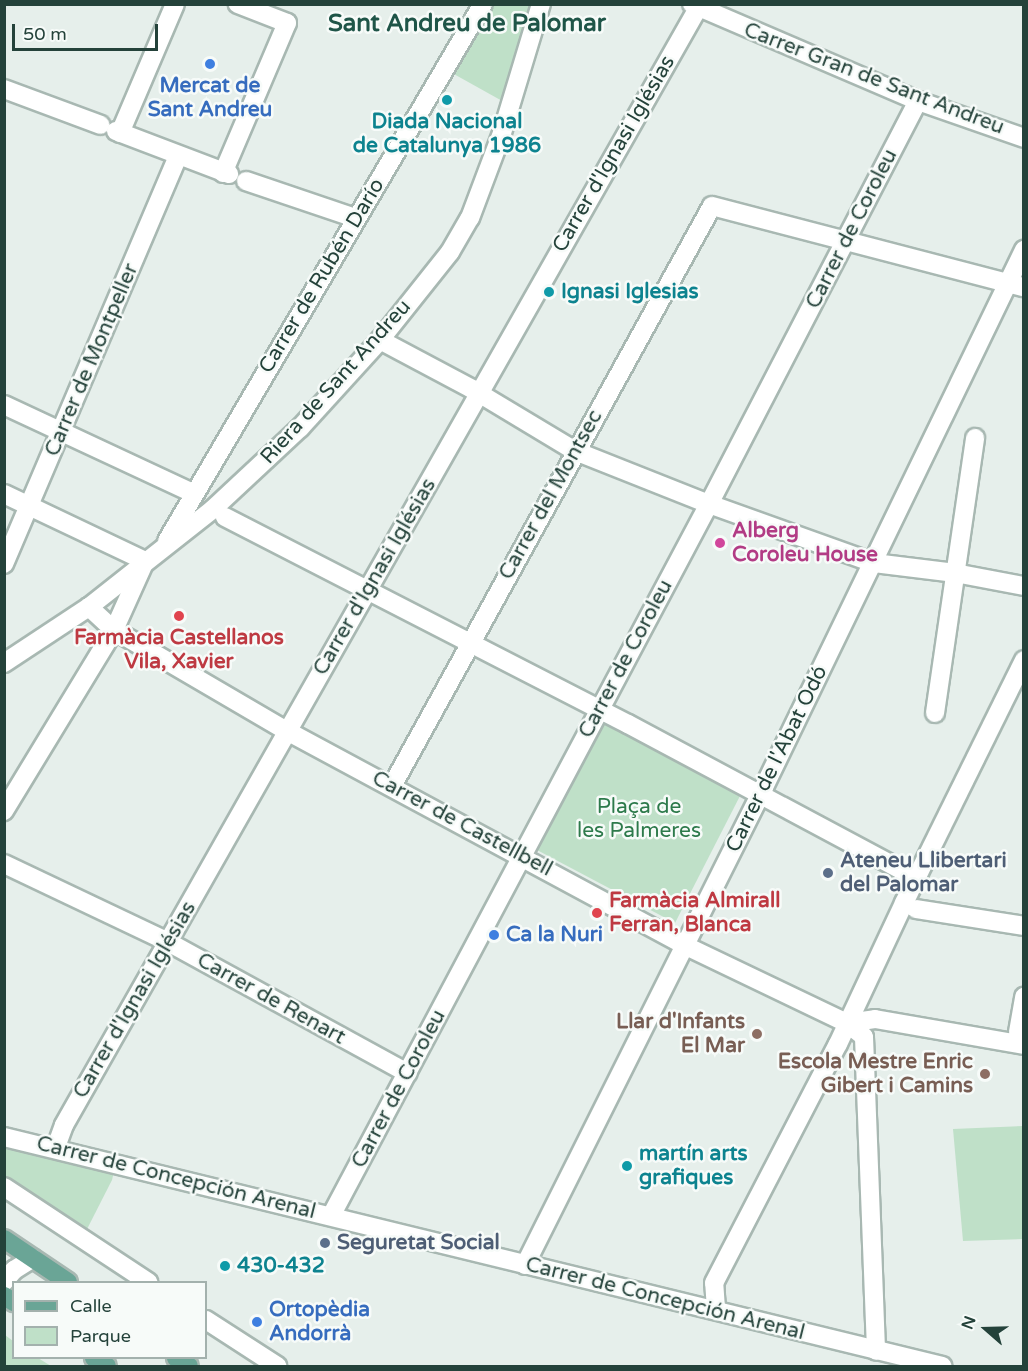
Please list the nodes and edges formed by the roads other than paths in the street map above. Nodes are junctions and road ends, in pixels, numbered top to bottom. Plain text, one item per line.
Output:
1 (175, 4) edge
2 (483, 4) edge
3 (541, 4) edge
4 (248, 6) edge
5 (695, 6) edge
6 (4, 90) edge
7 (918, 101) junction
8 (112, 130) junction
9 (1023, 138) edge
10 (178, 156) junction
11 (233, 176) junction
12 (355, 218) junction
13 (846, 242) junction
14 (1023, 250) edge
15 (1015, 285) edge
16 (380, 340) junction
17 (478, 393) junction
18 (4, 405) edge
19 (63, 432) junction
20 (975, 438) dead end
21 (575, 451) junction
22 (4, 494) edge
23 (193, 494) junction
24 (709, 504) junction
25 (30, 506) junction
26 (225, 517) dead end
27 (163, 548) junction
28 (145, 561) junction
29 (874, 562) junction
30 (4, 564) edge
31 (955, 573) junction
32 (1023, 586) edge
33 (367, 592) junction
34 (89, 606) junction
35 (114, 630) junction
36 (469, 643) junction
37 (1023, 660) edge
38 (4, 663) edge
39 (599, 709) junction
40 (935, 713) dead end
41 (287, 731) junction
42 (392, 786) junction
43 (760, 794) junction
44 (4, 811) edge
45 (522, 856) junction
46 (4, 864) edge
47 (916, 878) junction
48 (916, 909) dead end
49 (1023, 926) edge
50 (168, 942) junction
51 (686, 946) junction
52 (1023, 997) edge
53 (847, 1023) junction
54 (1021, 1039) edge
55 (407, 1072) junction
56 (4, 1137) edge
57 (56, 1148) junction
58 (4, 1187) edge
59 (331, 1216) junction
60 (4, 1239) edge
61 (33, 1258) junction
62 (525, 1265) junction
63 (67, 1281) edge
64 (146, 1281) edge
65 (4, 1282) edge
66 (716, 1309) junction
67 (207, 1321) edge
68 (876, 1351) junction
69 (277, 1366) edge
70 (942, 1366) edge

1 - 8 street
2 - 12 street, Carrer de Rubén Darío
3 - 16 street, Riera de Sant Andreu
4 - 11 street
5 - 7 street, Carrer Gran de Sant Andreu
5 - 17 street, Carrer d'Ignasi Iglésias
6 - 8 street
7 - 9 street, Carrer Gran de Sant Andreu
7 - 13 street, Carrer de Coroleu
8 - 10 street
10 - 11 street
10 - 19 street, Carrer de Montpeller
11 - 12 street
12 - 23 street, Carrer de Rubén Darío
13 - 15 street
13 - 21 street, Carrer del Montsec
13 - 24 street, Carrer de Coroleu
14 - 15 street, Carrer de l'Abat Odó
15 - 29 street, Carrer de l'Abat Odó
16 - 17 street
16 - 27 street, Riera de Sant Andreu
17 - 21 street
17 - 33 street, Carrer d'Ignasi Iglésias
18 - 19 street
19 - 23 street
19 - 25 street, Carrer de Montpeller
20 - 31 street
21 - 24 street
21 - 36 street, Carrer del Montsec
22 - 25 street
23 - 27 street, Carrer de Rubén Darío
24 - 29 street
24 - 39 street, Carrer de Coroleu
25 - 28 street
25 - 30 street, Carrer de Montpeller
26 - 33 street
27 - 28 street, Riera de Sant Andreu
28 - 34 street, Riera de Sant Andreu
28 - 35 street
29 - 31 street
29 - 43 street, Carrer de l'Abat Odó
31 - 32 street
31 - 40 street
33 - 36 street
33 - 41 street, Carrer d'Ignasi Iglésias
34 - 35 street, Carrer de Castellbell
34 - 38 street, Riera de Sant Andreu
35 - 41 street, Carrer de Castellbell
35 - 44 street
36 - 39 street
36 - 42 street, Carrer del Montsec
37 - 47 street
39 - 43 street
39 - 45 street, Carrer de Coroleu
41 - 42 street, Carrer de Castellbell
41 - 50 street, Carrer d'Ignasi Iglésias
42 - 45 street, Carrer de Castellbell
43 - 47 street
43 - 51 street, Carrer de l'Abat Odó
45 - 51 street, Carrer de Castellbell
45 - 55 street, Carrer de Coroleu
46 - 50 street, Carrer de Renart
47 - 53 street
48 - 49 street
50 - 55 street, Carrer de Renart
50 - 57 street, Carrer d'Ignasi Iglésias
51 - 53 street, Carrer de Castellbell
51 - 62 street, Carrer de l'Abat Odó
52 - 54 street
53 - 54 street
53 - 66 street
53 - 68 street
55 - 59 street, Carrer de Coroleu
56 - 57 street, Carrer de Concepción Arenal
57 - 59 street, Carrer de Concepción Arenal
58 - 64 street
59 - 62 street, Carrer de Concepción Arenal
60 - 61 main road
61 - 63 main road
61 - 65 street
62 - 66 street, Carrer de Concepción Arenal
66 - 68 street, Carrer de Concepción Arenal
67 - 69 street
68 - 70 street, Carrer de Concepción Arenal

